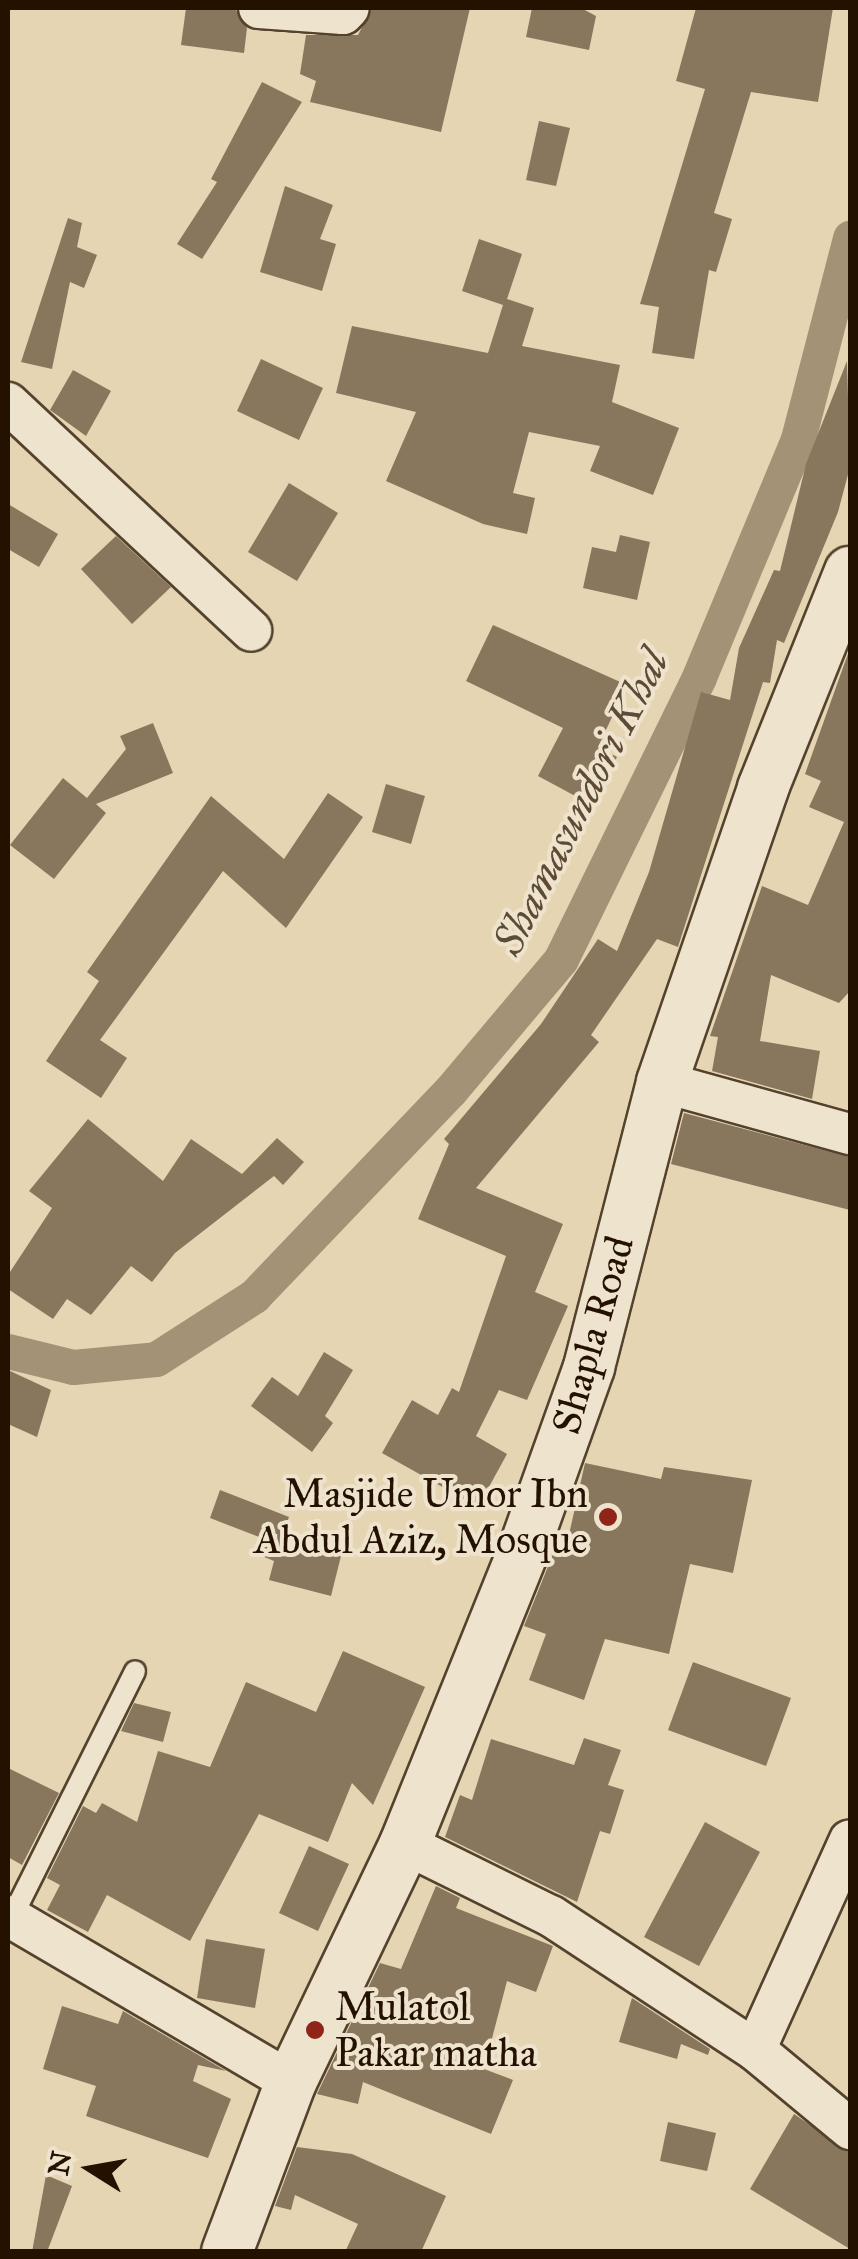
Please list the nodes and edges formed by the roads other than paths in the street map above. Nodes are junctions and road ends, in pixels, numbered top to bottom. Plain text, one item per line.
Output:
1 (259, 8) edge
2 (349, 8) edge
3 (8, 403) edge
4 (850, 572) edge
5 (252, 630) dead end
6 (662, 1082) junction
7 (850, 1134) edge
8 (135, 1672) dead end
9 (850, 1840) edge
10 (405, 1844) junction
11 (9, 1918) edge
12 (755, 2050) junction
13 (292, 2082) junction
14 (850, 2129) edge
15 (227, 2252) edge

1 - 2 street
3 - 5 street
4 - 6 street, Shapla Road
6 - 7 street
6 - 10 street, Shapla Road
8 - 11 lane
9 - 12 street
10 - 12 street
10 - 13 street, Shapla Road
11 - 13 street
12 - 14 street
13 - 15 street, Shapla Road

